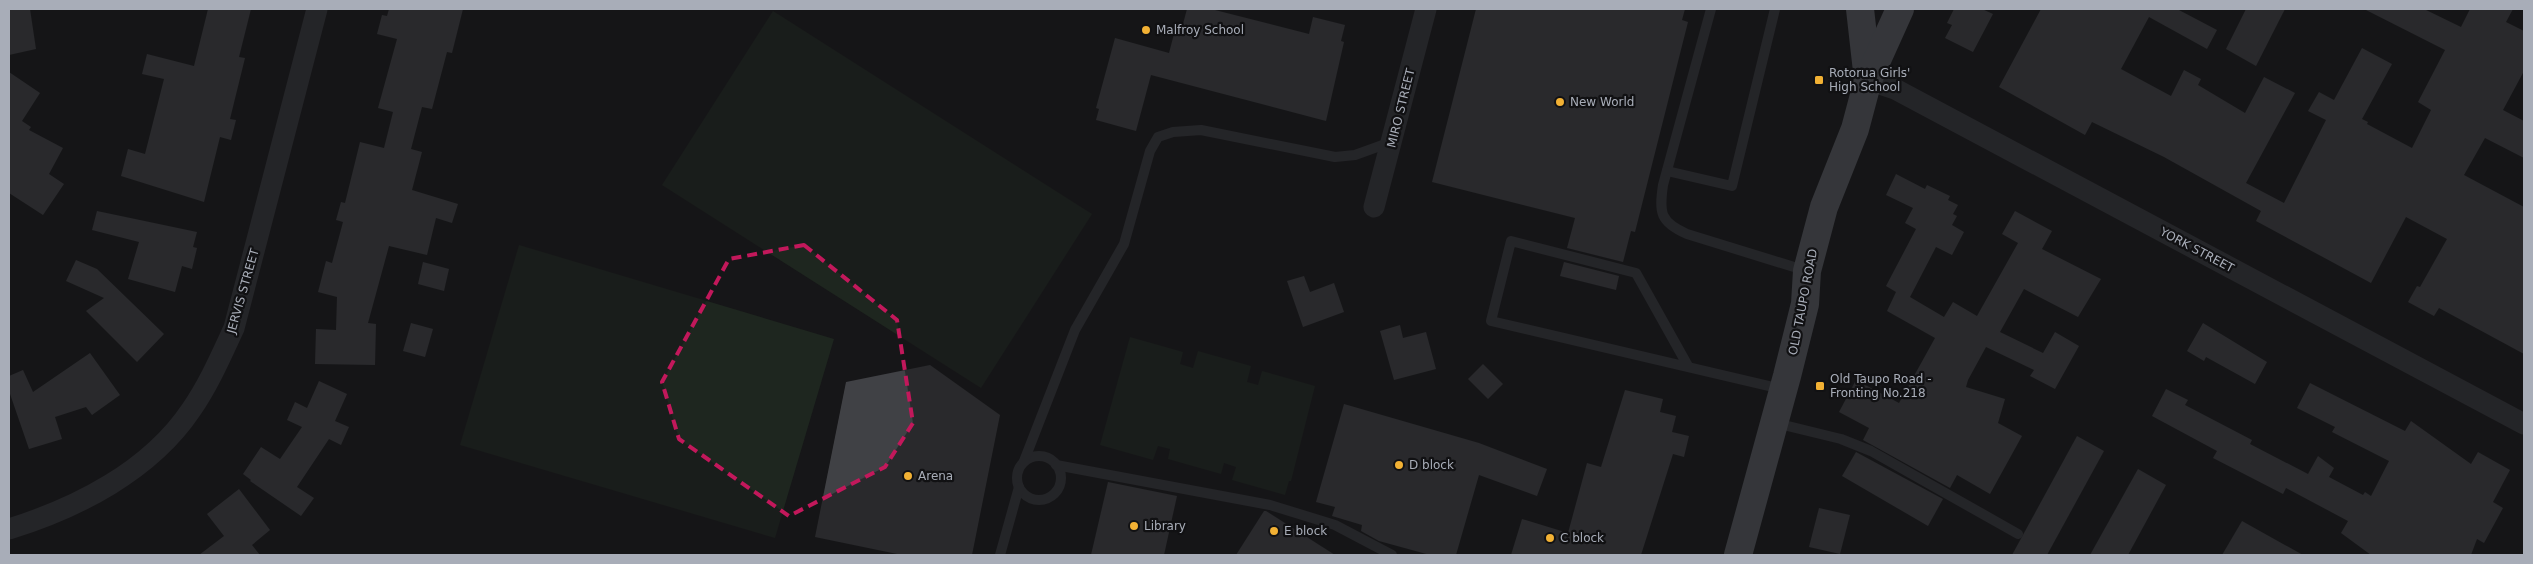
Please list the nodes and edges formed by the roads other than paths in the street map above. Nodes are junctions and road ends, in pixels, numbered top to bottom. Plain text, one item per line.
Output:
1 (317, 9) edge
2 (1426, 9) edge
3 (1711, 9) edge
4 (1775, 9) edge
5 (1860, 9) edge
6 (1900, 9) edge
7 (1868, 80) junction
8 (1392, 142) junction
9 (1667, 171) junction
10 (1374, 207) dead end
11 (1807, 271) junction
12 (1688, 366) junction
13 (1783, 390) junction
14 (1774, 423) junction
15 (2524, 424) edge
16 (1024, 461) junction
17 (1056, 465) junction
18 (1019, 487) junction
19 (9, 529) edge
20 (2018, 534) dead end
21 (1000, 555) edge
22 (1392, 555) edge
23 (1738, 555) edge

1 - 19 street, JERVIS STREET
2 - 8 street, MIRO STREET
3 - 9 lane
4 - 9 lane
5 - 7 highway, OLD TAUPO ROAD
6 - 7 highway, OLD TAUPO ROAD
7 - 11 highway, OLD TAUPO ROAD
7 - 15 street, YORK STREET
8 - 10 street, MIRO STREET
8 - 16 lane
9 - 11 lane
11 - 13 highway, OLD TAUPO ROAD
12 - 12 lane
12 - 13 lane
13 - 14 highway, OLD TAUPO ROAD
14 - 20 lane
14 - 23 highway, OLD TAUPO ROAD
16 - 17 lane
16 - 18 lane
17 - 18 lane
17 - 22 lane
18 - 21 lane

